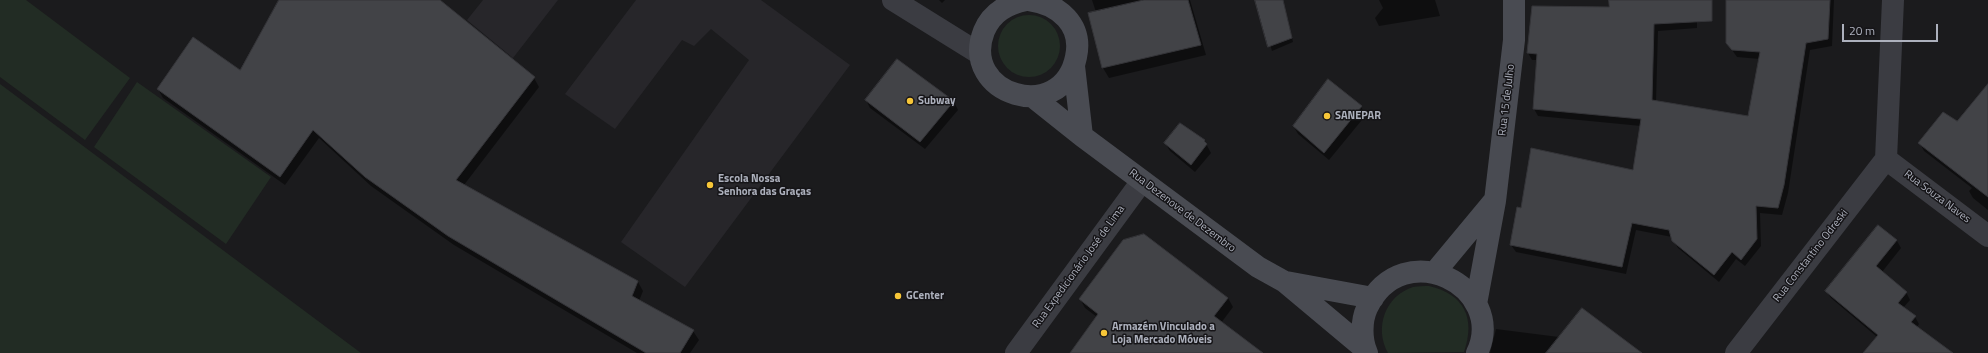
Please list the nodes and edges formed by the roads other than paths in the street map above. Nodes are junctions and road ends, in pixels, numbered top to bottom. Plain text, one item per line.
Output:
1 (893, 0) edge
2 (1035, 0) edge
3 (1514, 0) edge
4 (1893, 0) edge
5 (980, 54) junction
6 (1074, 66) junction
7 (1033, 97) junction
8 (1082, 136) junction
9 (1886, 158) junction
10 (1142, 181) junction
11 (1495, 201) junction
12 (1988, 236) edge
13 (1435, 272) junction
14 (1285, 282) junction
15 (1373, 298) junction
16 (1476, 304) junction
17 (1366, 351) edge
18 (1016, 353) edge
19 (1477, 353) edge
20 (1736, 353) edge

1 - 5 street
2 - 5 street
2 - 6 street
3 - 11 street, Rua 15 de Julho
4 - 9 street
5 - 7 street
6 - 7 street
6 - 8 street
7 - 8 street, Rua Dezenove de Dezembro
8 - 10 street, Rua Dezenove de Dezembro
9 - 12 street, Rua Souza Naves
9 - 20 street, Rua Constantino Odreski
10 - 14 street, Rua Dezenove de Dezembro
10 - 18 street, Rua Expedicionário José de Lima
11 - 13 street
11 - 16 street, Rua 15 de Julho
13 - 15 street
13 - 16 street
14 - 15 street, Rua Dezenove de Dezembro
14 - 17 street, Rua Dezenove de Dezembro
15 - 17 street
16 - 19 street

